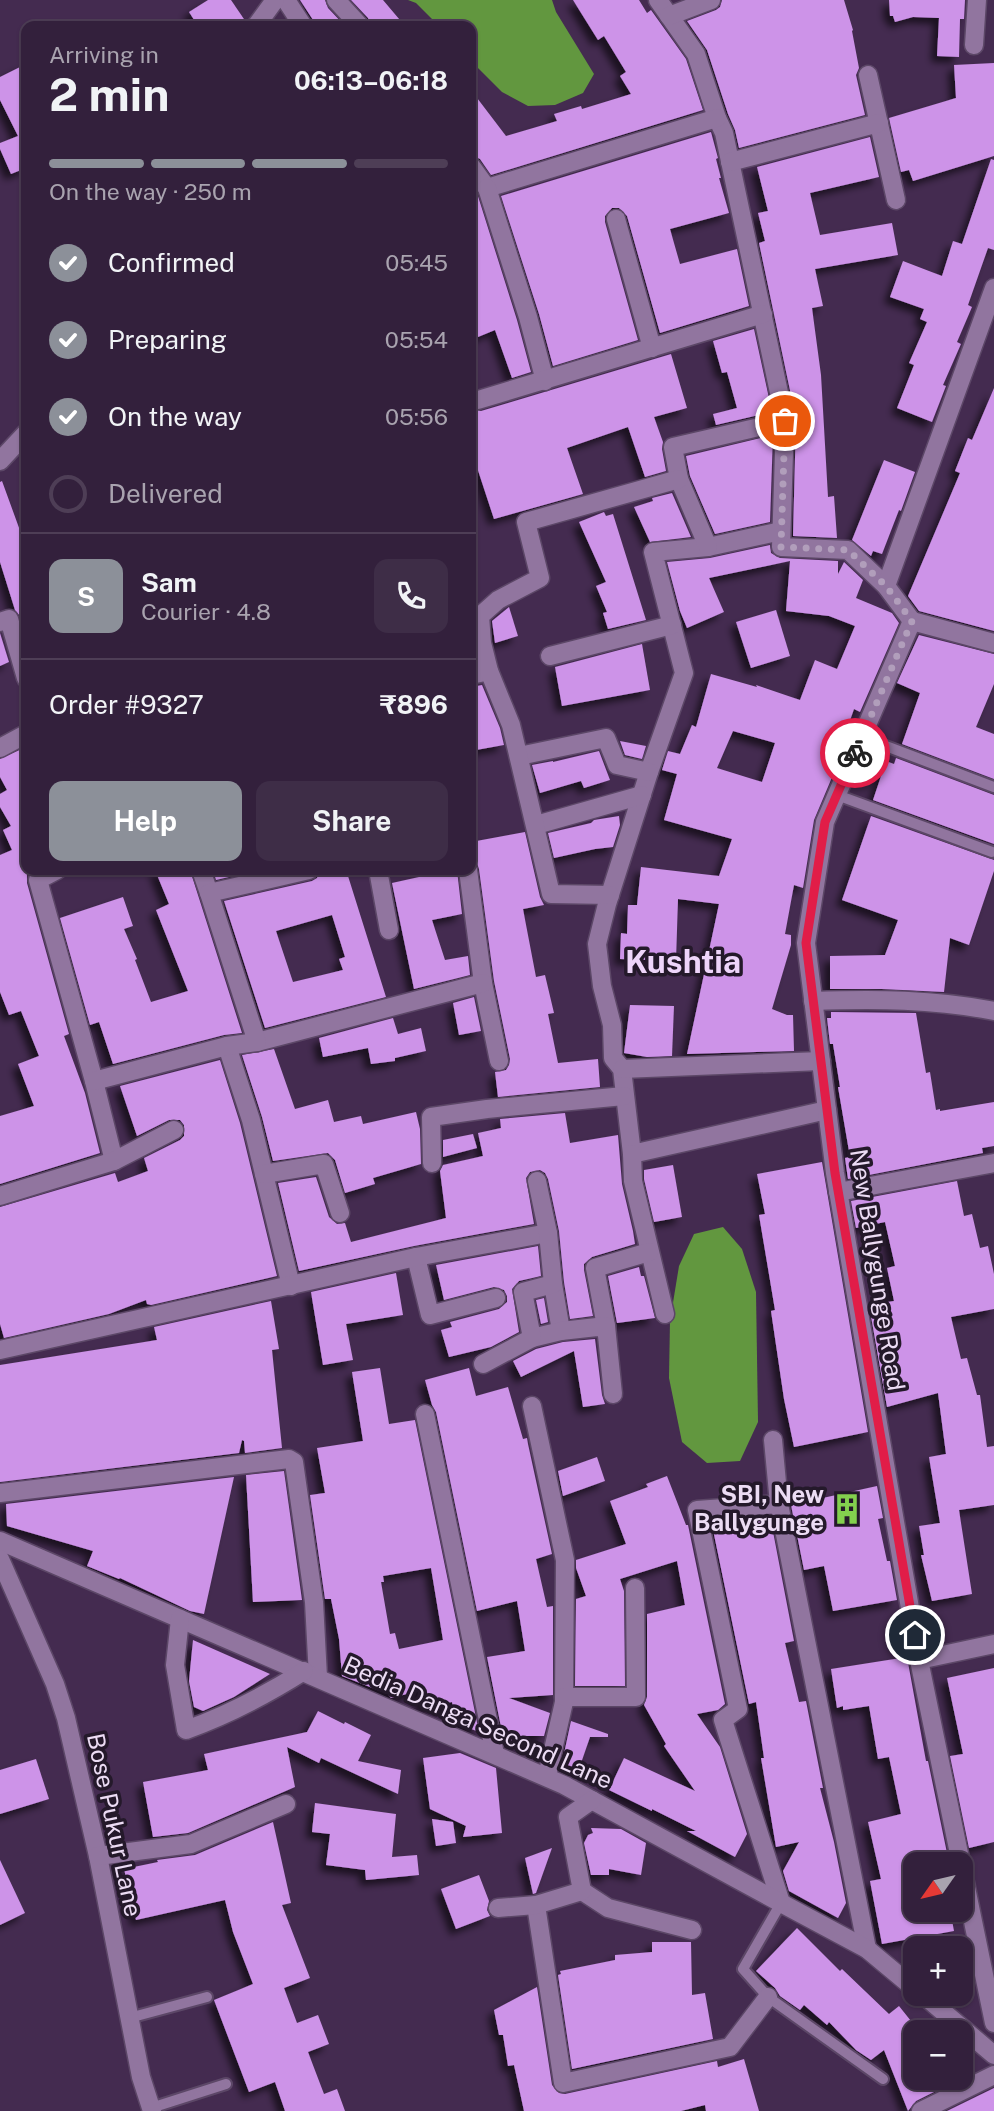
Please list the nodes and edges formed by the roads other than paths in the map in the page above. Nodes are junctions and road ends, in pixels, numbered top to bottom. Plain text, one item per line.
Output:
1 (275, 0) edge
2 (286, 0) edge
3 (336, 0) edge
4 (658, 0) edge
5 (711, 0) edge
6 (977, 0) edge
7 (669, 16) junction
8 (260, 21) edge
9 (300, 21) edge
10 (355, 21) edge
11 (974, 45) dead end
12 (869, 75) dead end
13 (717, 118) junction
14 (879, 123) junction
15 (730, 162) junction
16 (476, 173) edge
17 (487, 188) junction
18 (896, 200) dead end
19 (616, 219) dead end
20 (994, 288) edge
21 (763, 314) junction
22 (652, 348) junction
23 (545, 381) junction
24 (478, 400) dead end
25 (785, 421) junction
26 (21, 438) edge
27 (0, 461) edge
28 (678, 479) junction
29 (781, 531) junction
30 (708, 547) junction
31 (886, 586) junction
32 (476, 611) edge
33 (912, 621) junction
34 (0, 622) edge
35 (672, 625) junction
36 (994, 643) edge
37 (550, 656) dead end
38 (21, 661) edge
39 (489, 671) junction
40 (476, 674) edge
41 (21, 737) edge
42 (862, 737) junction
43 (0, 748) edge
44 (519, 757) junction
45 (649, 772) junction
46 (994, 787) edge
47 (642, 795) junction
48 (837, 795) junction
49 (536, 825) junction
50 (992, 852) dead end
51 (48, 875) edge
52 (203, 875) edge
53 (287, 875) edge
54 (379, 875) edge
55 (469, 875) edge
56 (209, 893) junction
57 (610, 895) junction
58 (389, 930) dead end
59 (482, 983) junction
60 (813, 1001) junction
61 (994, 1011) edge
62 (257, 1042) junction
63 (227, 1046) junction
64 (499, 1061) dead end
65 (821, 1061) junction
66 (622, 1069) junction
67 (94, 1081) junction
68 (624, 1096) junction
69 (827, 1110) junction
70 (174, 1130) dead end
71 (632, 1154) junction
72 (114, 1161) junction
73 (432, 1163) dead end
74 (994, 1163) edge
75 (264, 1174) junction
76 (537, 1181) dead end
77 (838, 1192) junction
78 (0, 1196) edge
79 (340, 1213) dead end
80 (548, 1233) junction
81 (649, 1252) junction
82 (416, 1257) junction
83 (553, 1284) junction
84 (291, 1286) junction
85 (496, 1298) dead end
86 (666, 1314) dead end
87 (606, 1326) junction
88 (561, 1331) junction
89 (532, 1338) junction
90 (0, 1350) edge
91 (483, 1364) dead end
92 (613, 1394) dead end
93 (531, 1406) dead end
94 (425, 1414) dead end
95 (773, 1440) dead end
96 (0, 1493) edge
97 (779, 1504) junction
98 (0, 1541) edge
99 (0, 1559) edge
100 (635, 1588) dead end
101 (180, 1619) junction
102 (994, 1644) edge
103 (919, 1660) junction
104 (311, 1674) junction
105 (564, 1697) junction
106 (495, 1754) junction
107 (547, 1776) junction
108 (592, 1800) junction
109 (286, 1804) dead end
110 (98, 1856) junction
111 (582, 1891) junction
112 (781, 1903) junction
113 (536, 1905) junction
114 (498, 1909) dead end
115 (692, 1930) dead end
116 (867, 1948) junction
117 (989, 1977) edge
118 (903, 1979) edge
119 (207, 1997) dead end
120 (768, 1997) junction
121 (937, 2006) edge
122 (129, 2018) junction
123 (994, 2023) edge
124 (994, 2054) edge
125 (994, 2074) edge
126 (883, 2079) dead end
127 (226, 2084) dead end
128 (152, 2110) edge
129 (921, 2111) edge

1 - 8 street
2 - 9 street
3 - 10 street
4 - 7 street
5 - 7 street
6 - 11 street
7 - 13 street
12 - 14 street
13 - 15 street
13 - 17 street
14 - 15 street
14 - 18 street
15 - 21 street
16 - 17 street
17 - 23 street
19 - 22 street
20 - 31 street
21 - 22 street
21 - 25 street
22 - 23 street
23 - 24 street
25 - 28 street
25 - 29 street
26 - 27 street
28 - 30 street
28 - 32 street
29 - 30 street
29 - 31 street
30 - 35 street
31 - 33 street
32 - 39 street
33 - 36 street
33 - 42 street, New Ballygunge Road
34 - 38 street
35 - 37 street
35 - 45 street
39 - 40 street
39 - 44 street
41 - 43 street
42 - 46 lane
42 - 48 street, New Ballygunge Road
44 - 45 street
44 - 49 street
45 - 47 street
47 - 49 street
47 - 57 street
48 - 50 lane
48 - 60 street, New Ballygunge Road
49 - 57 street
51 - 67 street
52 - 56 street
53 - 56 street
54 - 58 street
55 - 59 street
56 - 62 street
57 - 66 street
59 - 62 street
59 - 64 street
60 - 61 street
60 - 65 street, New Ballygunge Road
62 - 63 street
63 - 67 street
63 - 75 street
65 - 66 street
65 - 69 street, New Ballygunge Road
66 - 68 street
67 - 72 street
68 - 71 street
68 - 73 street
69 - 71 street
69 - 77 street, New Ballygunge Road
70 - 72 street
71 - 81 street
72 - 78 street
74 - 77 street
75 - 79 street
75 - 84 street
76 - 80 street
77 - 103 street, New Ballygunge Road
80 - 82 street
80 - 83 street
81 - 86 street
81 - 87 street
82 - 84 street
82 - 85 street
83 - 88 street
83 - 89 street
84 - 90 street
87 - 88 street
87 - 92 street
88 - 89 street
89 - 91 street
93 - 105 street
94 - 106 street
95 - 97 street
96 - 104 street
97 - 112 street
97 - 116 street
98 - 101 street, Bedia Danga Second Lane
99 - 110 street, Bose Pukur Lane
100 - 105 street
101 - 104 street, Bedia Danga Second Lane
101 - 104 street
102 - 103 street
103 - 117 street, New Ballygunge Road
104 - 106 street, Bedia Danga Second Lane
105 - 107 street
106 - 107 street, Bedia Danga Second Lane
107 - 108 street, Bedia Danga Second Lane
108 - 111 street
108 - 112 street, Bedia Danga Second Lane
109 - 110 street
110 - 122 street, Bose Pukur Lane
111 - 113 street
111 - 115 street
112 - 116 street, Bedia Danga Second Lane
112 - 120 lane
113 - 114 street
113 - 120 street
116 - 118 street, Bedia Danga Second Lane
117 - 123 street, New Ballygunge Road
119 - 122 lane
120 - 126 lane
121 - 124 street
122 - 128 street, Bose Pukur Lane
125 - 129 street
127 - 128 lane

